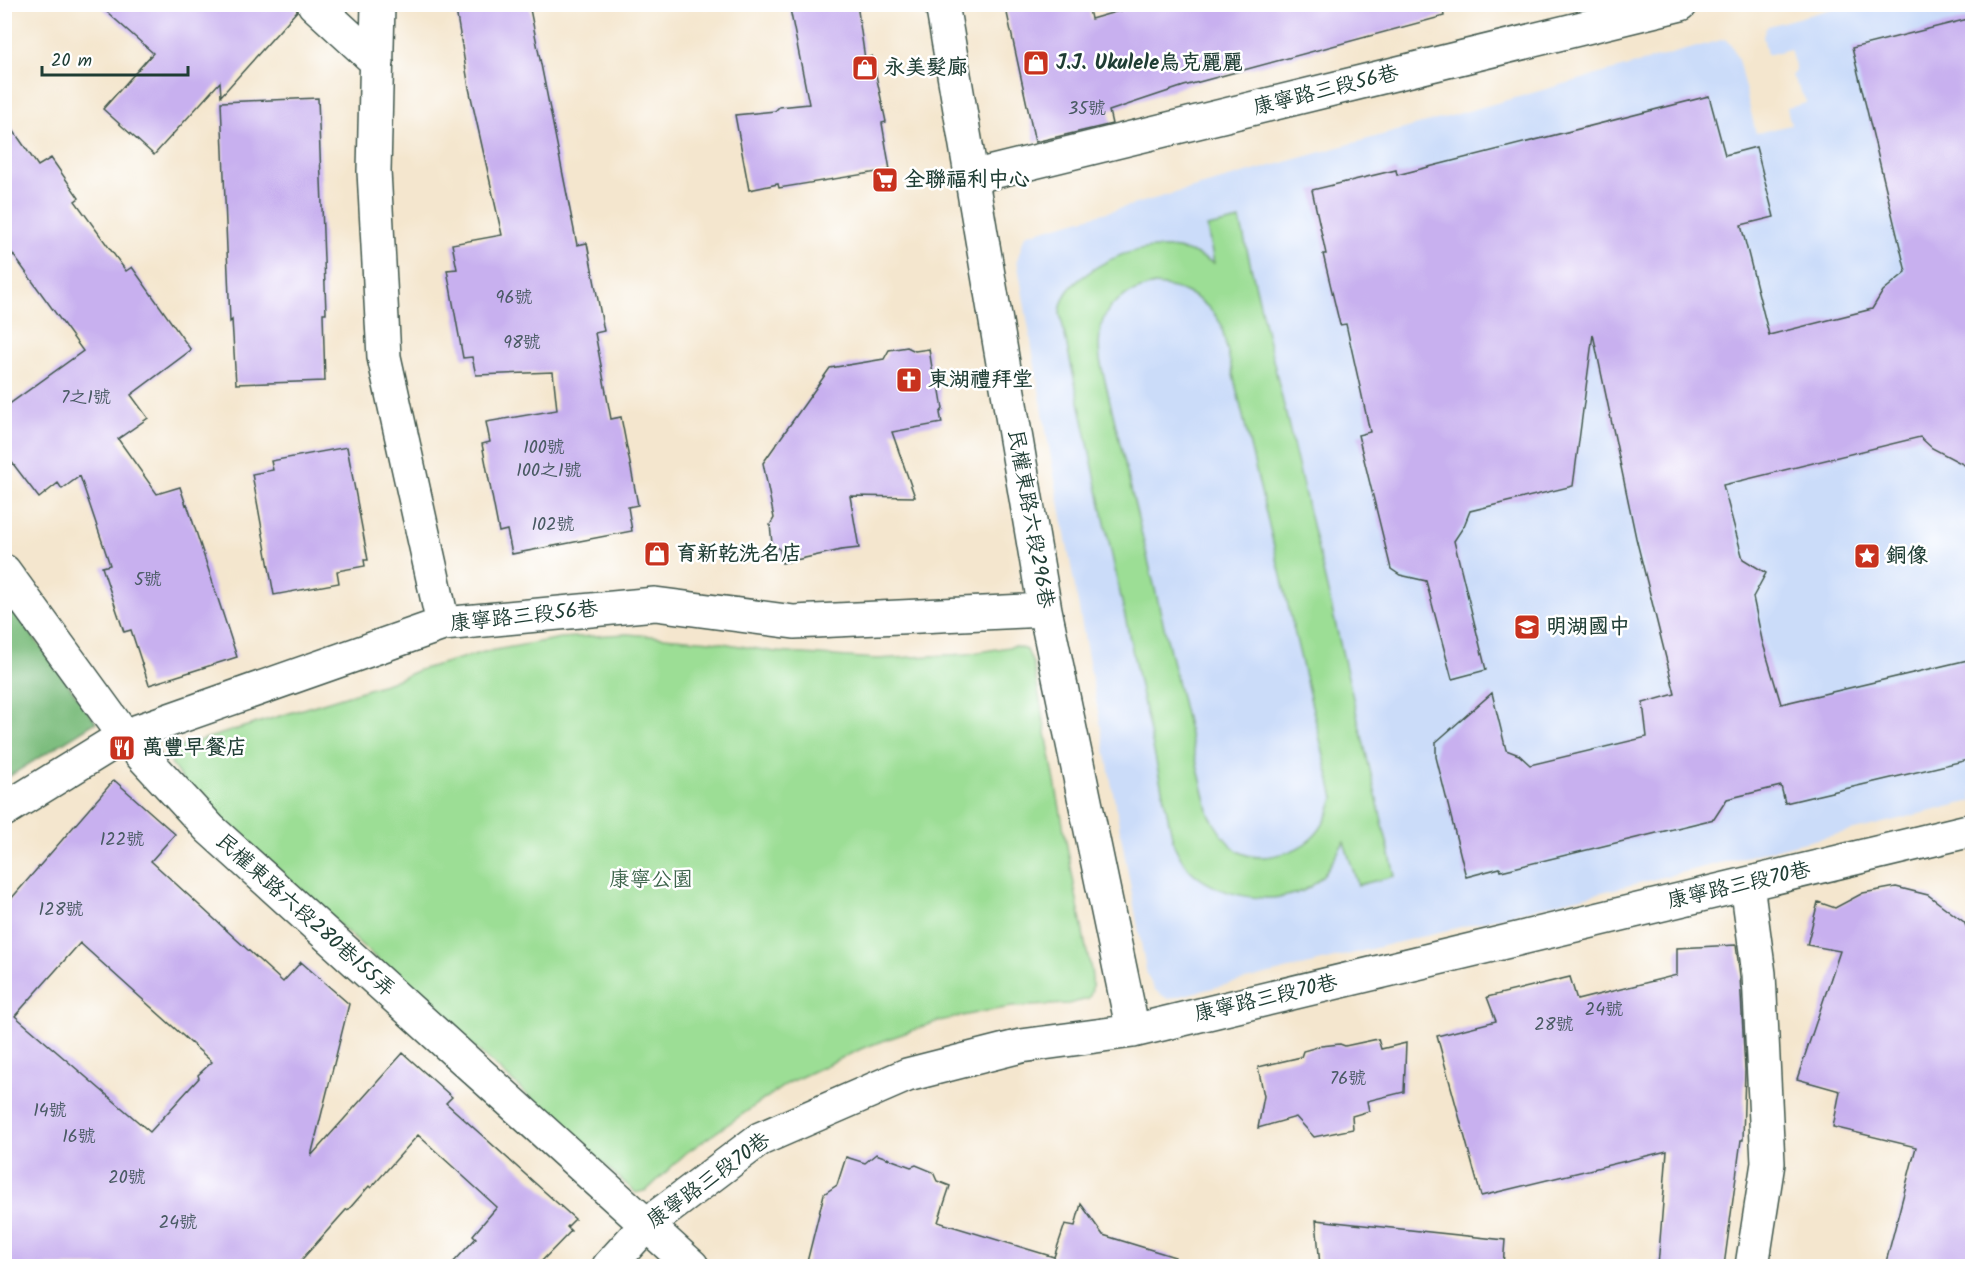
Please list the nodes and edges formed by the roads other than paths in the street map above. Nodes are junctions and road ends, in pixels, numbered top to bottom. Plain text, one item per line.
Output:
1 (314, 4) edge
2 (378, 4) edge
3 (942, 4) edge
4 (1681, 4) edge
5 (377, 62) junction
6 (972, 177) junction
7 (4, 571) edge
8 (1045, 610) junction
9 (443, 624) junction
10 (124, 736) junction
11 (4, 810) edge
12 (1972, 830) edge
13 (1747, 884) junction
14 (1133, 1031) junction
15 (646, 1225) junction
16 (609, 1266) edge
17 (692, 1266) edge
18 (1752, 1266) edge

1 - 5 street
2 - 5 street
3 - 6 street, 民權東路六段296巷
4 - 6 street, 康寧路三段56巷
5 - 9 street
6 - 8 street, 民權東路六段296巷
7 - 10 street, 民權東路六段280巷155弄
8 - 9 street, 康寧路三段56巷
8 - 14 street, 民權東路六段296巷
9 - 10 street, 康寧路三段56巷
10 - 11 street, 康寧路三段56巷
10 - 15 street, 民權東路六段280巷155弄
12 - 13 street, 康寧路三段70巷
13 - 14 street, 康寧路三段70巷
13 - 18 street
14 - 15 street, 康寧路三段70巷
15 - 16 street, 康寧路三段70巷
15 - 17 street, 民權東路六段280巷155弄

